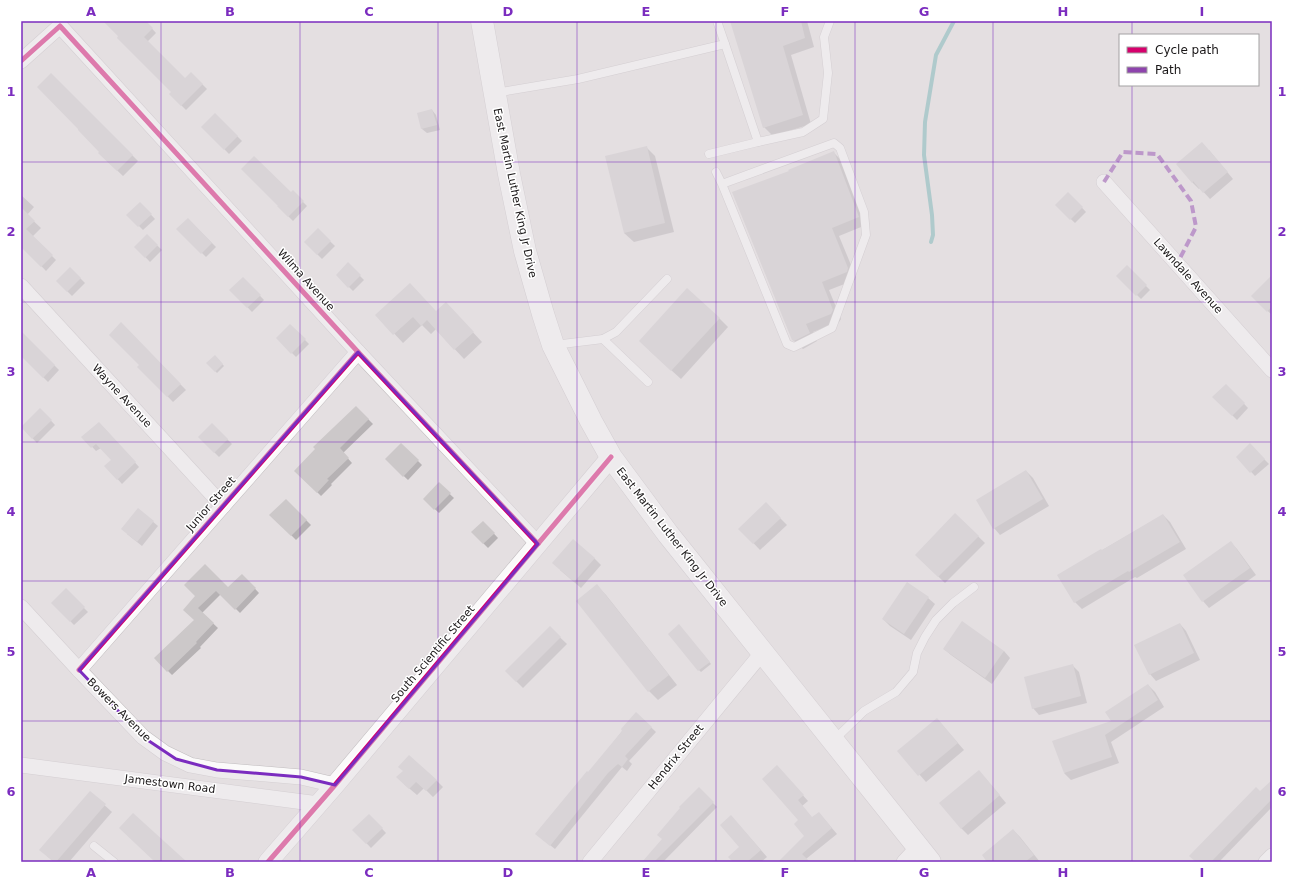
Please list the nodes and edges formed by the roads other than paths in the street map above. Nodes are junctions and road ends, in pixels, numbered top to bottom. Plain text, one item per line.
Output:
1 (482, 21) edge
2 (717, 21) edge
3 (830, 21) edge
4 (725, 44) junction
5 (21, 61) edge
6 (494, 93) junction
7 (758, 142) junction
8 (709, 154) dead end
9 (716, 172) dead end
10 (1104, 182) dead end
11 (722, 184) junction
12 (667, 280) dead end
13 (21, 286) edge
14 (603, 339) junction
15 (553, 345) junction
16 (358, 352) junction
17 (1272, 368) edge
18 (648, 382) dead end
19 (611, 457) junction
20 (223, 506) junction
21 (538, 544) junction
22 (974, 587) dead end
23 (21, 607) edge
24 (762, 653) junction
25 (79, 670) junction
26 (833, 742) junction
27 (21, 765) edge
28 (336, 785) junction
29 (319, 804) junction
30 (94, 846) dead end
31 (1272, 856) edge
32 (917, 857) edge
33 (114, 862) edge
34 (268, 862) edge
35 (590, 862) edge
36 (1266, 862) edge

1 - 6 main road, East Martin Luther King Jr Drive
2 - 4 lane
3 - 7 lane
4 - 6 lane
4 - 7 lane
5 - 16 street, Wilma Avenue
6 - 15 main road, East Martin Luther King Jr Drive
7 - 8 lane
9 - 11 lane
10 - 17 street, Lawndale Avenue
11 - 11 lane
12 - 14 lane
13 - 20 street, Wayne Avenue
14 - 15 lane
14 - 18 lane
15 - 19 main road, East Martin Luther King Jr Drive
16 - 20 street, Junior Street
16 - 21 street, Wilma Avenue
19 - 21 street, South Scientific Street
19 - 24 main road, East Martin Luther King Jr Drive
20 - 25 street, Junior Street
21 - 28 street, South Scientific Street
22 - 26 lane
23 - 25 street, Bowers Avenue
24 - 26 main road, East Martin Luther King Jr Drive
24 - 35 street, Hendrix Street
25 - 28 street, Bowers Avenue
26 - 32 main road, East Martin Luther King Jr Drive
27 - 29 street, Jamestown Road
28 - 29 street, South Scientific Street
29 - 34 street, South Scientific Street
30 - 33 lane
31 - 36 street

